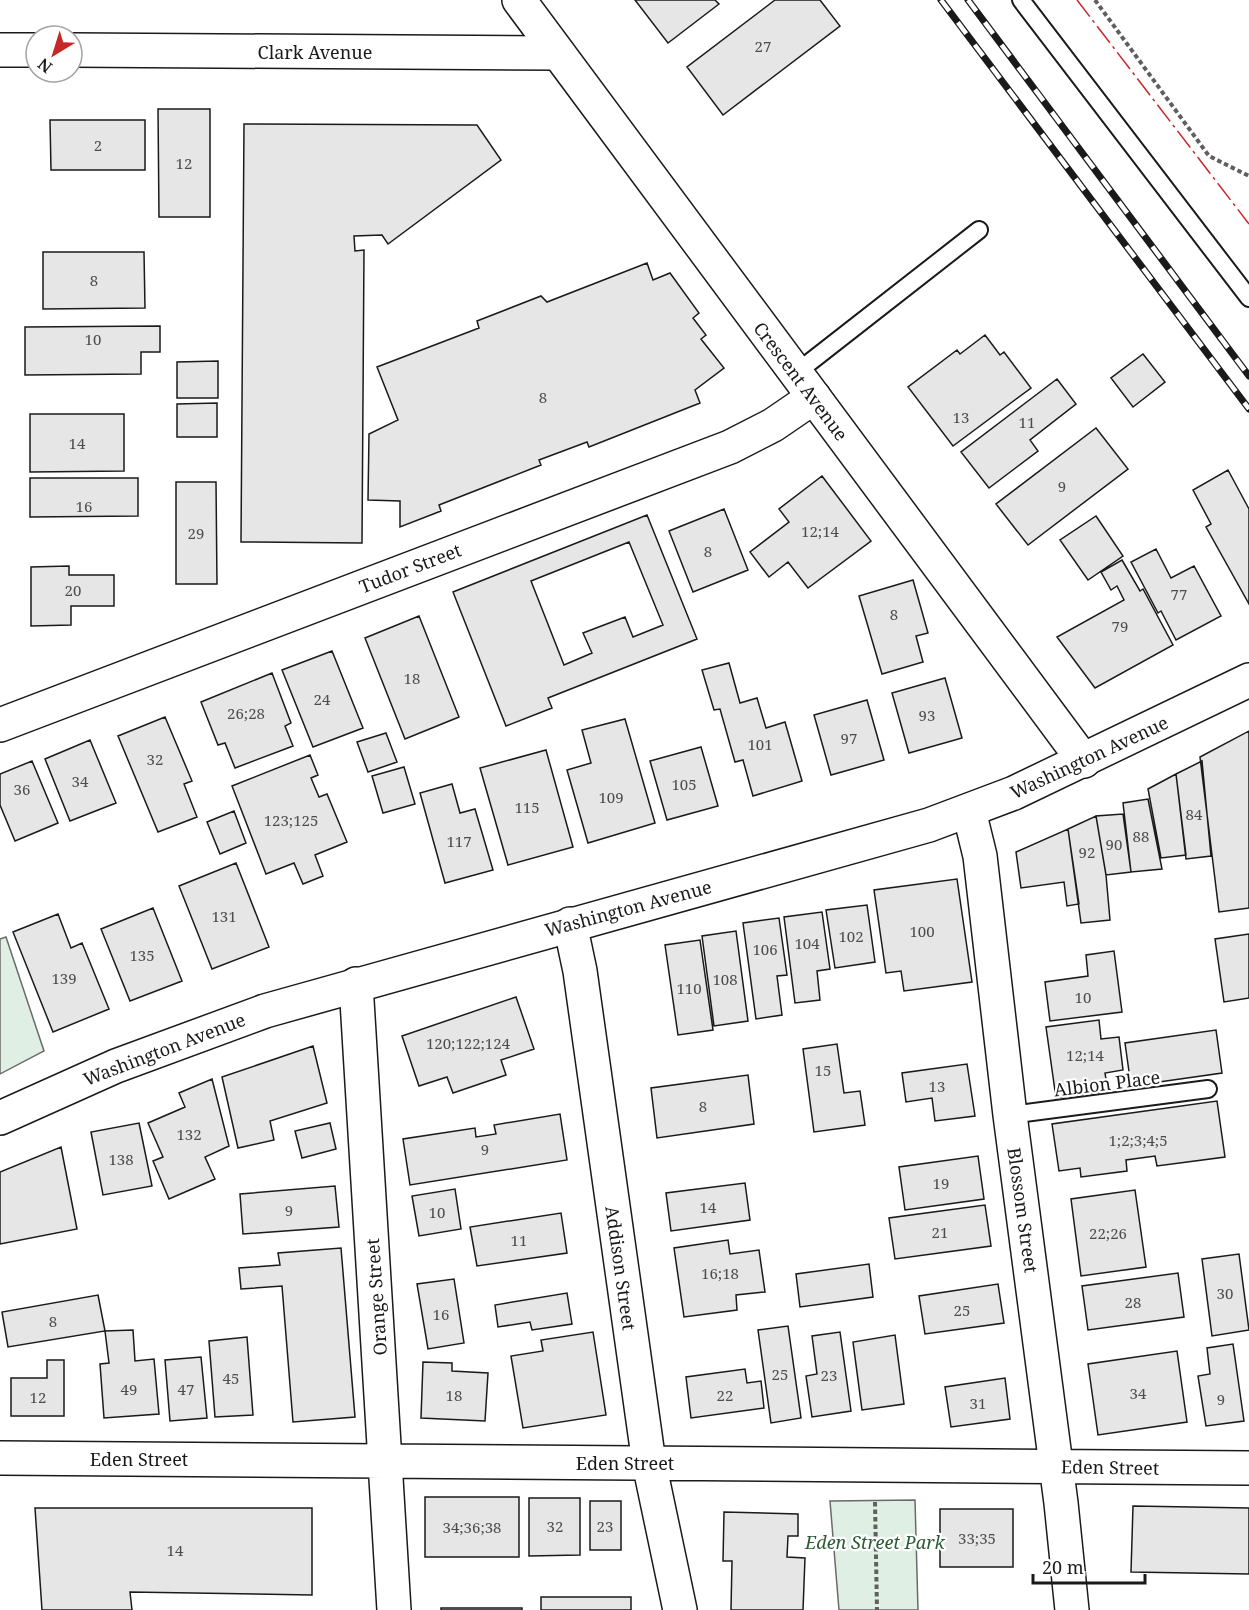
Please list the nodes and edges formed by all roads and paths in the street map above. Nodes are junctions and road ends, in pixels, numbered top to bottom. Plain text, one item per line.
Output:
1 (519, 0) edge
2 (1021, 0) edge
3 (1095, 0) edge
4 (0, 50) edge
5 (24, 50) edge
6 (84, 50) edge
7 (558, 53) junction
8 (1249, 176) edge
9 (979, 230) dead end
10 (1249, 298) edge
11 (805, 385) junction
12 (1249, 680) edge
13 (0, 725) edge
14 (1084, 761) junction
15 (969, 811) junction
16 (570, 924) junction
17 (356, 984) junction
18 (1208, 1089) dead end
19 (1010, 1115) junction
20 (0, 1118) edge
21 (0, 1458) edge
22 (386, 1461) junction
23 (649, 1463) junction
24 (874, 1465) junction
25 (1057, 1466) junction
26 (1249, 1468) edge
27 (394, 1610) edge
28 (680, 1610) edge
29 (877, 1610) edge
30 (1072, 1610) edge

1 - 7 street, Crescent Avenue
2 - 10 lane
3 - 8 path
4 - 5 street
6 - 7 street, Clark Avenue
7 - 11 street, Crescent Avenue
9 - 11 lane
11 - 13 street, Tudor Street
11 - 14 street, Crescent Avenue
12 - 14 street, Washington Avenue
14 - 15 street, Washington Avenue
15 - 16 street, Washington Avenue
15 - 19 street, Blossom Street
16 - 17 street, Washington Avenue
16 - 23 street, Addison Street
17 - 20 street, Washington Avenue
17 - 22 street, Orange Street
18 - 19 lane, Albion Place
19 - 25 street, Blossom Street
21 - 22 street, Eden Street
22 - 23 street, Eden Street
22 - 27 street, Orange Street
23 - 24 street, Eden Street
23 - 28 street, Addison Street
24 - 25 street, Eden Street
24 - 29 path
25 - 26 street, Eden Street
25 - 30 street, Blossom Street

